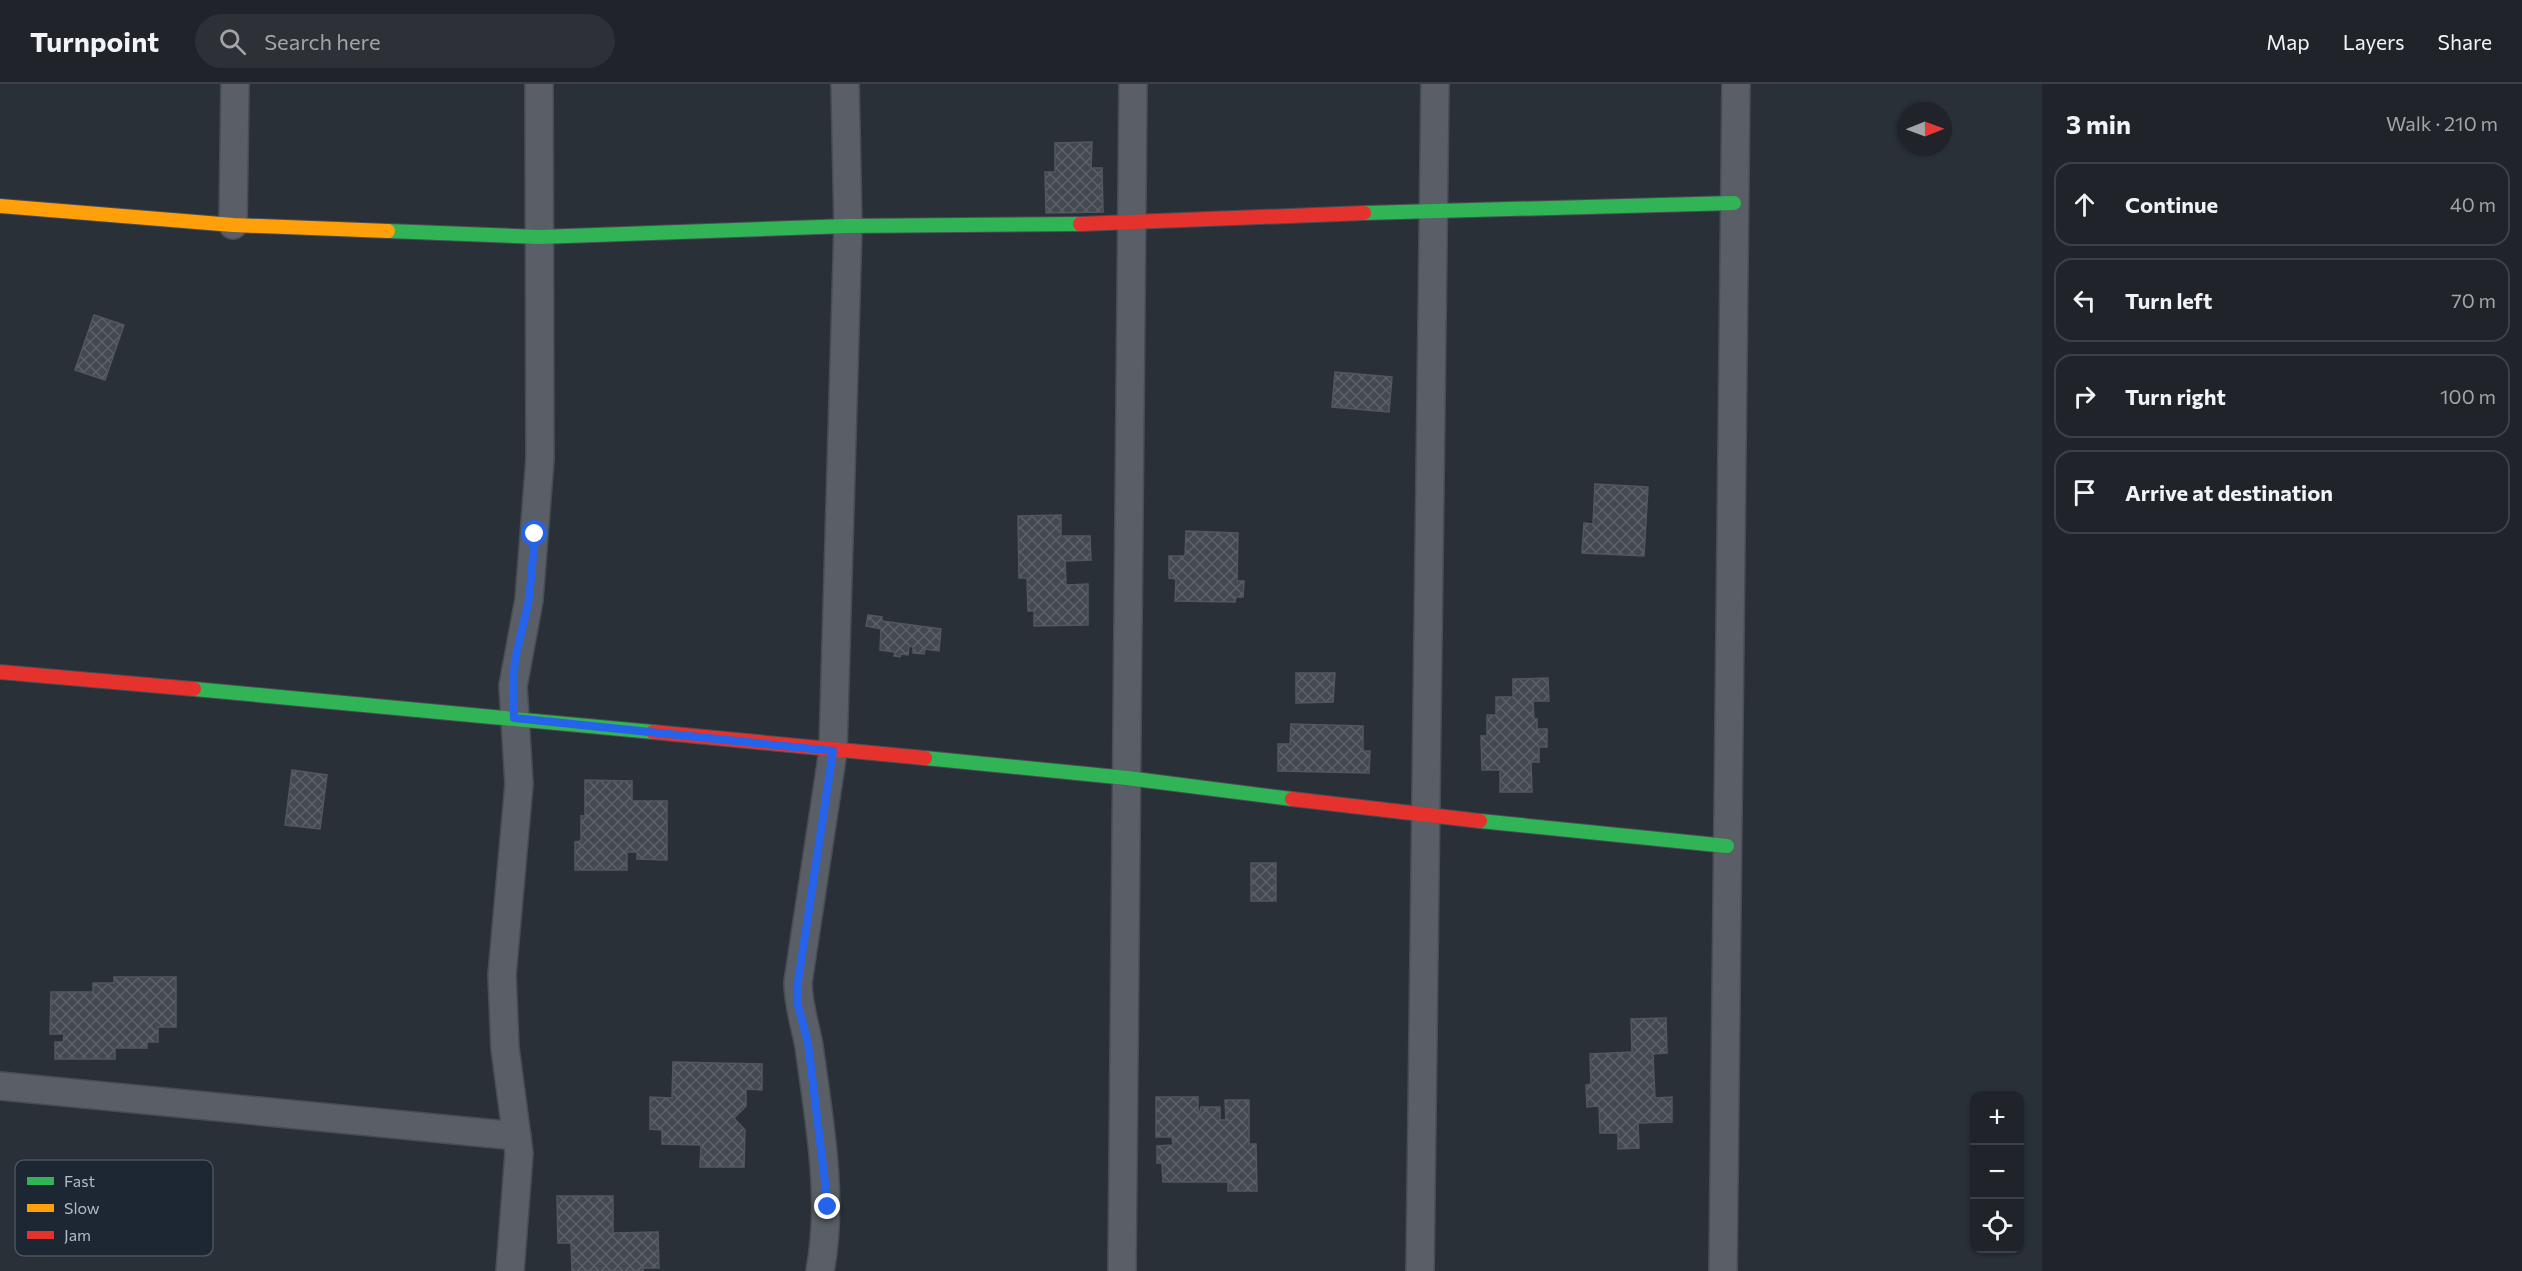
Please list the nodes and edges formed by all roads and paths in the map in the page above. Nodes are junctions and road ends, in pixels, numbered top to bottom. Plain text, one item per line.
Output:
1 (235, 84) edge
2 (539, 84) edge
3 (844, 84) edge
4 (1133, 84) edge
5 (1435, 84) edge
6 (1736, 84) edge
7 (1734, 203) junction
8 (0, 206) edge
9 (1434, 210) junction
10 (1132, 224) junction
11 (233, 225) junction
12 (848, 226) junction
13 (539, 237) junction
14 (0, 672) edge
15 (514, 718) junction
16 (833, 751) junction
17 (1127, 778) junction
18 (1426, 816) junction
19 (1727, 846) junction
20 (0, 1086) edge
21 (517, 1136) junction
22 (510, 1271) edge
23 (820, 1271) edge
24 (1122, 1271) edge
25 (1420, 1271) edge
26 (1723, 1271) edge

1 - 11 street
2 - 13 street
3 - 12 street
4 - 10 street
5 - 9 street
6 - 7 street
7 - 9 street
7 - 19 street
8 - 11 street
9 - 10 street
9 - 18 street
10 - 12 street
10 - 17 street
11 - 13 street
12 - 13 street
12 - 16 street
13 - 15 street
14 - 15 street
15 - 16 street
15 - 21 street
16 - 17 street
16 - 23 street
17 - 18 street
17 - 24 street
18 - 19 street
18 - 25 street
19 - 26 street
20 - 21 street
21 - 22 street

